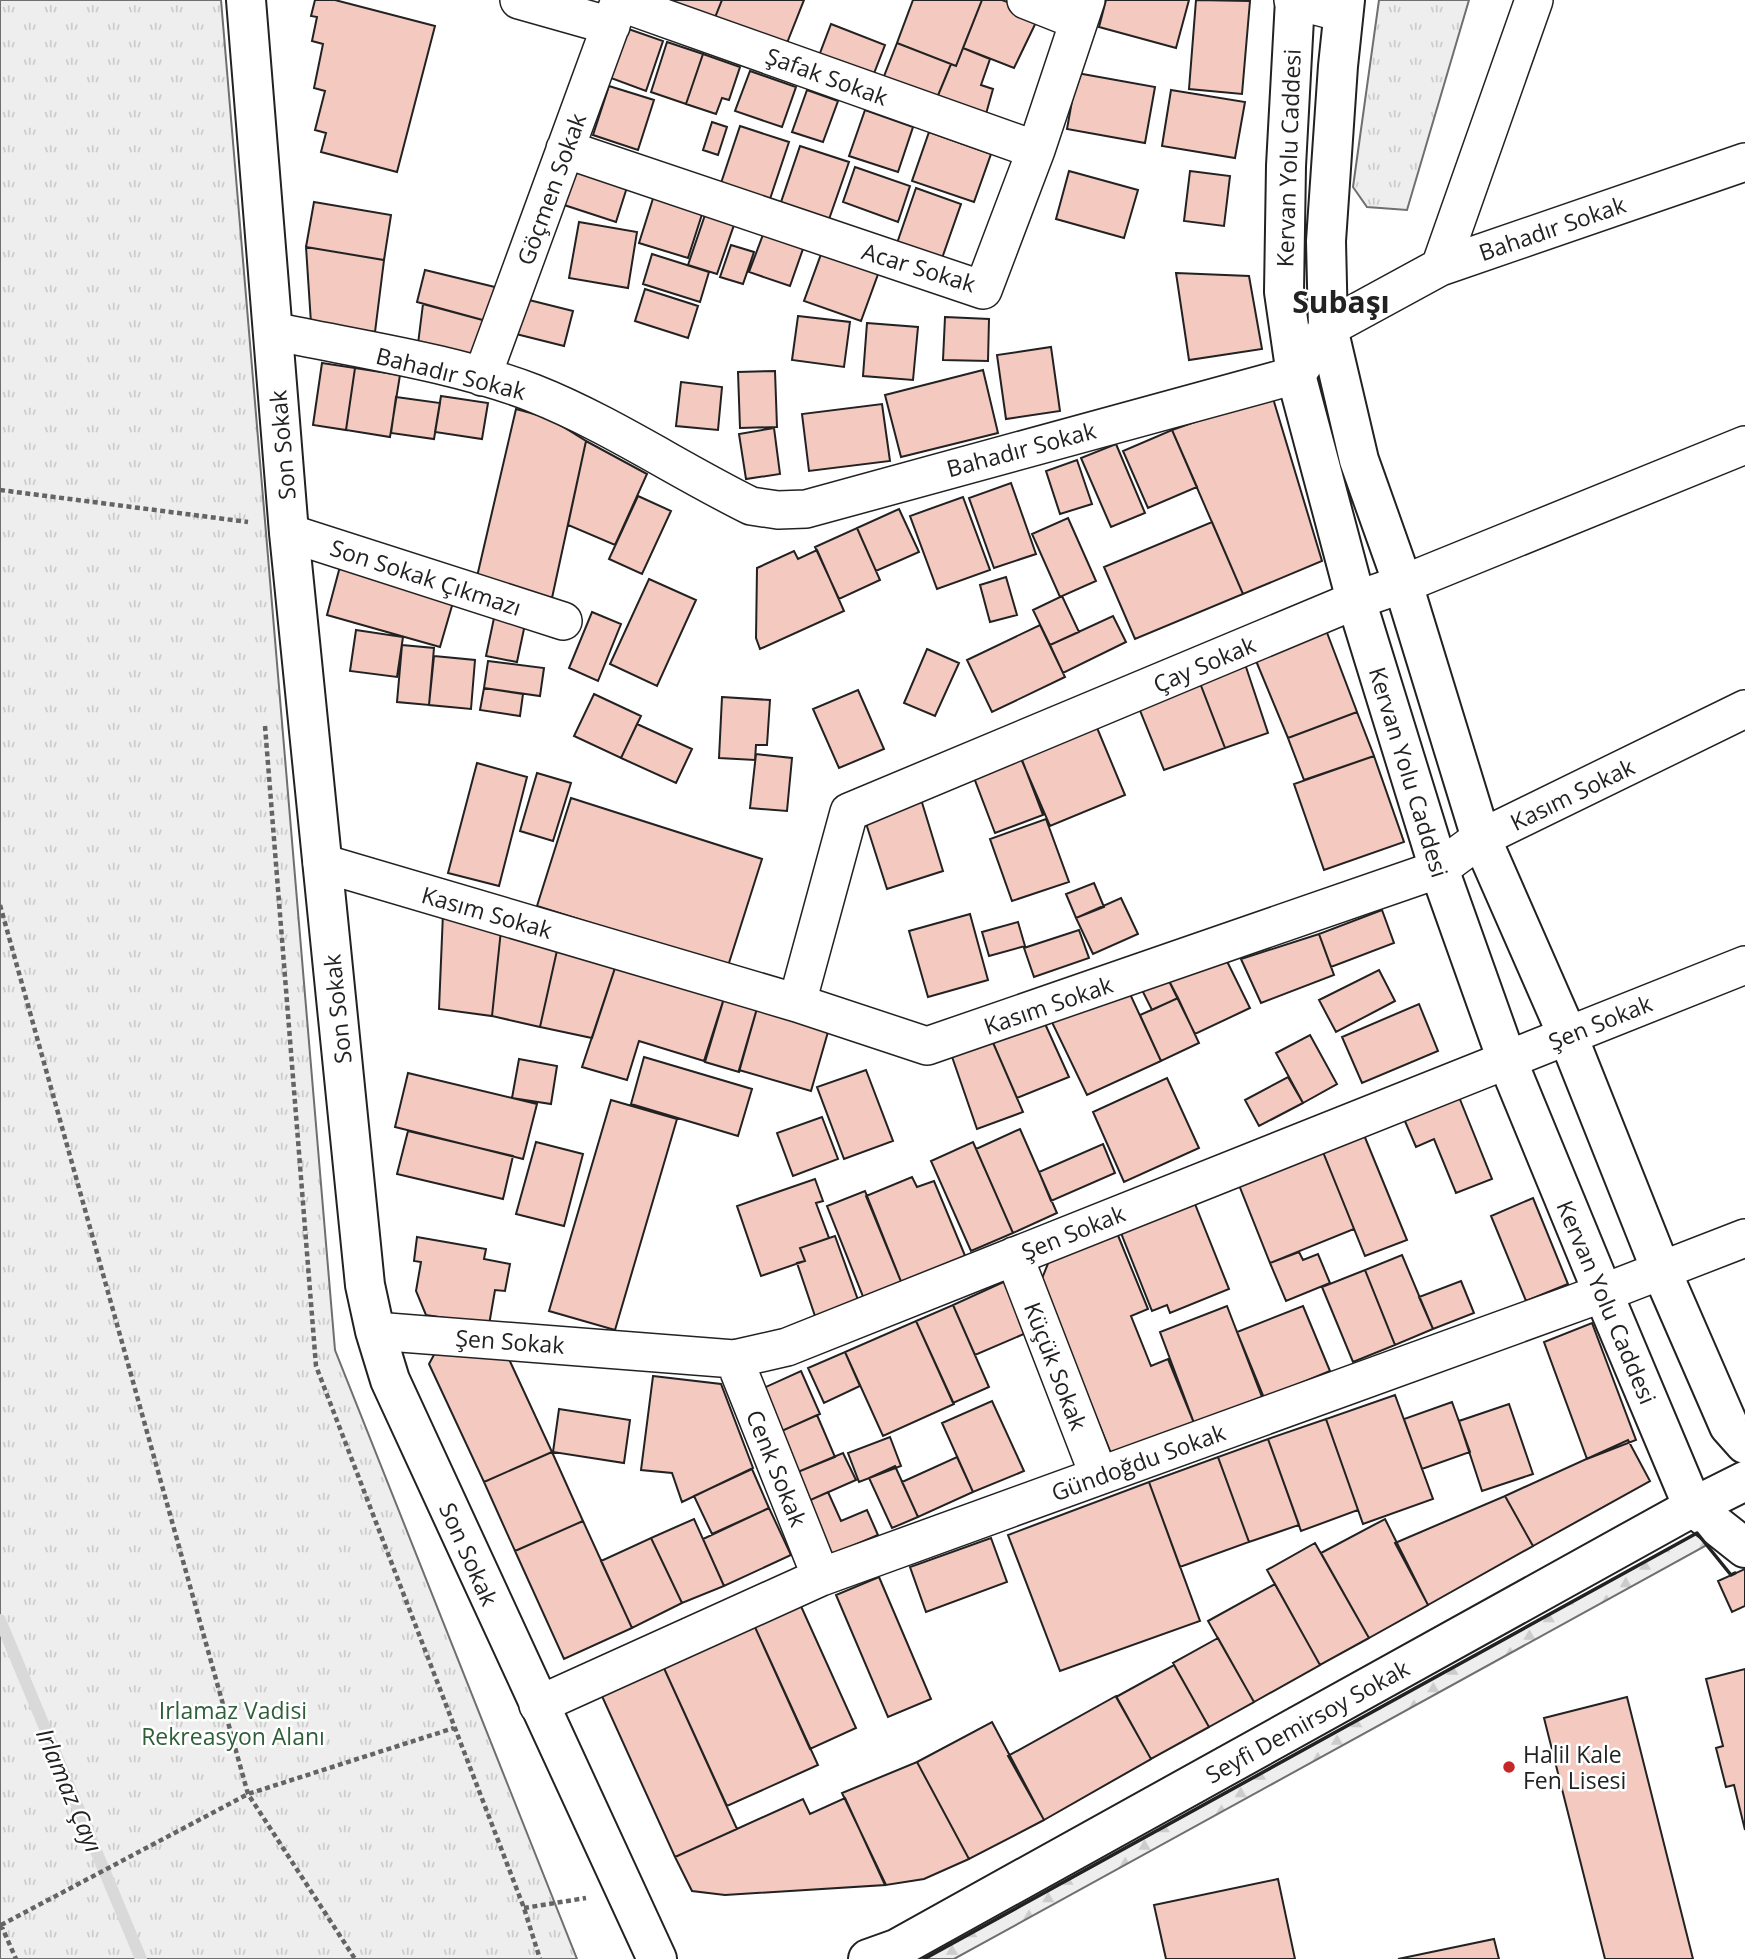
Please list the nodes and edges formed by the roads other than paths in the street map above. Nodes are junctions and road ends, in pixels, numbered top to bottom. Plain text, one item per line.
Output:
1 (246, 0) edge
2 (519, 0) edge
3 (1026, 0) edge
4 (1294, 0) edge
5 (1534, 0) edge
6 (1344, 6) edge
7 (617, 9) edge
8 (1083, 10) edge
9 (565, 149) junction
10 (1035, 150) junction
11 (1745, 162) edge
12 (1440, 267) junction
13 (1328, 328) junction
14 (273, 331) junction
15 (1296, 374) junction
16 (482, 377) junction
17 (1745, 444) edge
18 (289, 533) junction
19 (1403, 584) junction
20 (1356, 600) junction
21 (563, 621) dead end
22 (1745, 709) edge
23 (1481, 838) junction
24 (322, 863) junction
25 (1438, 869) junction
26 (1745, 965) edge
27 (797, 1003) junction
28 (1566, 1034) junction
29 (1507, 1060) junction
30 (1745, 1238) edge
31 (1014, 1256) junction
32 (1661, 1270) junction
33 (1603, 1293) junction
34 (375, 1331) junction
35 (734, 1359) junction
36 (1745, 1444) edge
37 (1098, 1476) junction
38 (1745, 1481) edge
39 (1693, 1507) junction
40 (1745, 1548) edge
41 (821, 1577) junction
42 (538, 1705) junction
43 (657, 1959) edge
44 (868, 1959) edge

1 - 14 main road, Son Sokak
2 - 7 street, Şafak Sokak
3 - 8 street
4 - 6 street
4 - 15 main road, Kervan Yolu Caddesi
5 - 12 street
6 - 13 main road, Kervan Yolu Caddesi
7 - 9 street, Göçmen Sokak
7 - 10 street, Şafak Sokak
8 - 10 street, Acar Sokak
9 - 10 street, Acar Sokak
9 - 16 street, Göçmen Sokak
11 - 12 street, Bahadır Sokak
12 - 13 street, Bahadır Sokak
13 - 15 street, Bahadır Sokak
13 - 19 main road, Kervan Yolu Caddesi
14 - 16 street, Bahadır Sokak
14 - 18 main road, Son Sokak
15 - 16 street, Bahadır Sokak
15 - 20 main road, Kervan Yolu Caddesi
17 - 19 street, Çay Sokak
18 - 21 street, Son Sokak Çıkmazı
18 - 24 main road, Son Sokak
19 - 20 street, Çay Sokak
19 - 23 main road, Kervan Yolu Caddesi
20 - 25 main road, Kervan Yolu Caddesi
20 - 27 street, Çay Sokak
22 - 23 street, Kasım Sokak
23 - 25 street, Kasım Sokak
23 - 28 main road, Kervan Yolu Caddesi
24 - 27 street, Kasım Sokak
24 - 34 main road, Son Sokak
25 - 27 street, Kasım Sokak
25 - 29 main road, Kervan Yolu Caddesi
26 - 28 street, Şen Sokak
28 - 29 street, Şen Sokak
28 - 32 main road, Kervan Yolu Caddesi
29 - 31 street, Şen Sokak
29 - 33 main road, Kervan Yolu Caddesi
30 - 32 street, Gündoğdu Sokak
31 - 35 street, Şen Sokak
31 - 37 street, Küçük Sokak
32 - 33 street, Gündoğdu Sokak
32 - 36 main road, Kervan Yolu Caddesi
33 - 37 street, Gündoğdu Sokak
33 - 39 main road, Kervan Yolu Caddesi
34 - 35 street, Şen Sokak
34 - 42 main road, Son Sokak
35 - 41 street, Cenk Sokak
37 - 41 street, Gündoğdu Sokak
38 - 39 main road, Seyfi Demirsoy Sokak
39 - 40 main road
39 - 44 main road, Seyfi Demirsoy Sokak
41 - 42 street, Gündoğdu Sokak
42 - 43 main road, Son Sokak

